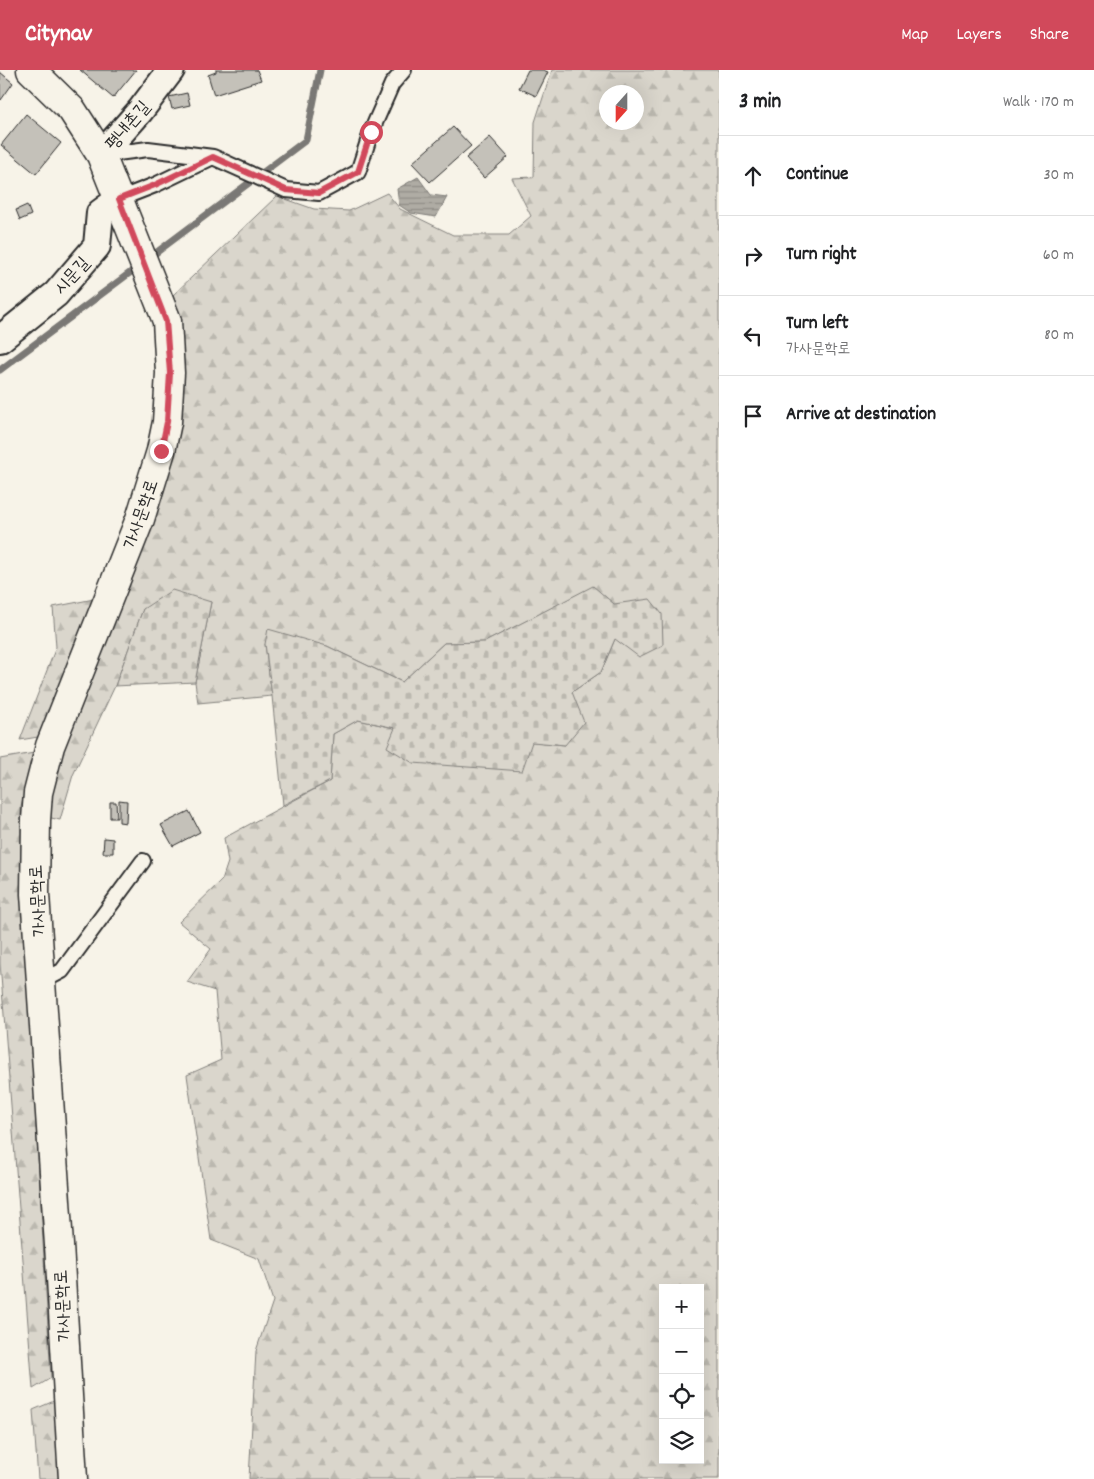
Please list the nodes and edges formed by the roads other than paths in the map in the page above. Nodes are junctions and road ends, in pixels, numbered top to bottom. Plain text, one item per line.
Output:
1 (31, 70) edge
2 (171, 70) edge
3 (404, 70) edge
4 (101, 155) junction
5 (218, 159) junction
6 (119, 199) junction
7 (0, 339) edge
8 (143, 861) dead end
9 (41, 982) junction
10 (72, 1479) edge

1 - 4 main road, 가사문학로
2 - 4 street, 평내촌길
3 - 5 lane
4 - 5 lane
4 - 6 main road, 가사문학로
5 - 6 lane
6 - 7 street, 시문길
6 - 9 main road, 가사문학로
8 - 9 lane
9 - 10 main road, 가사문학로

